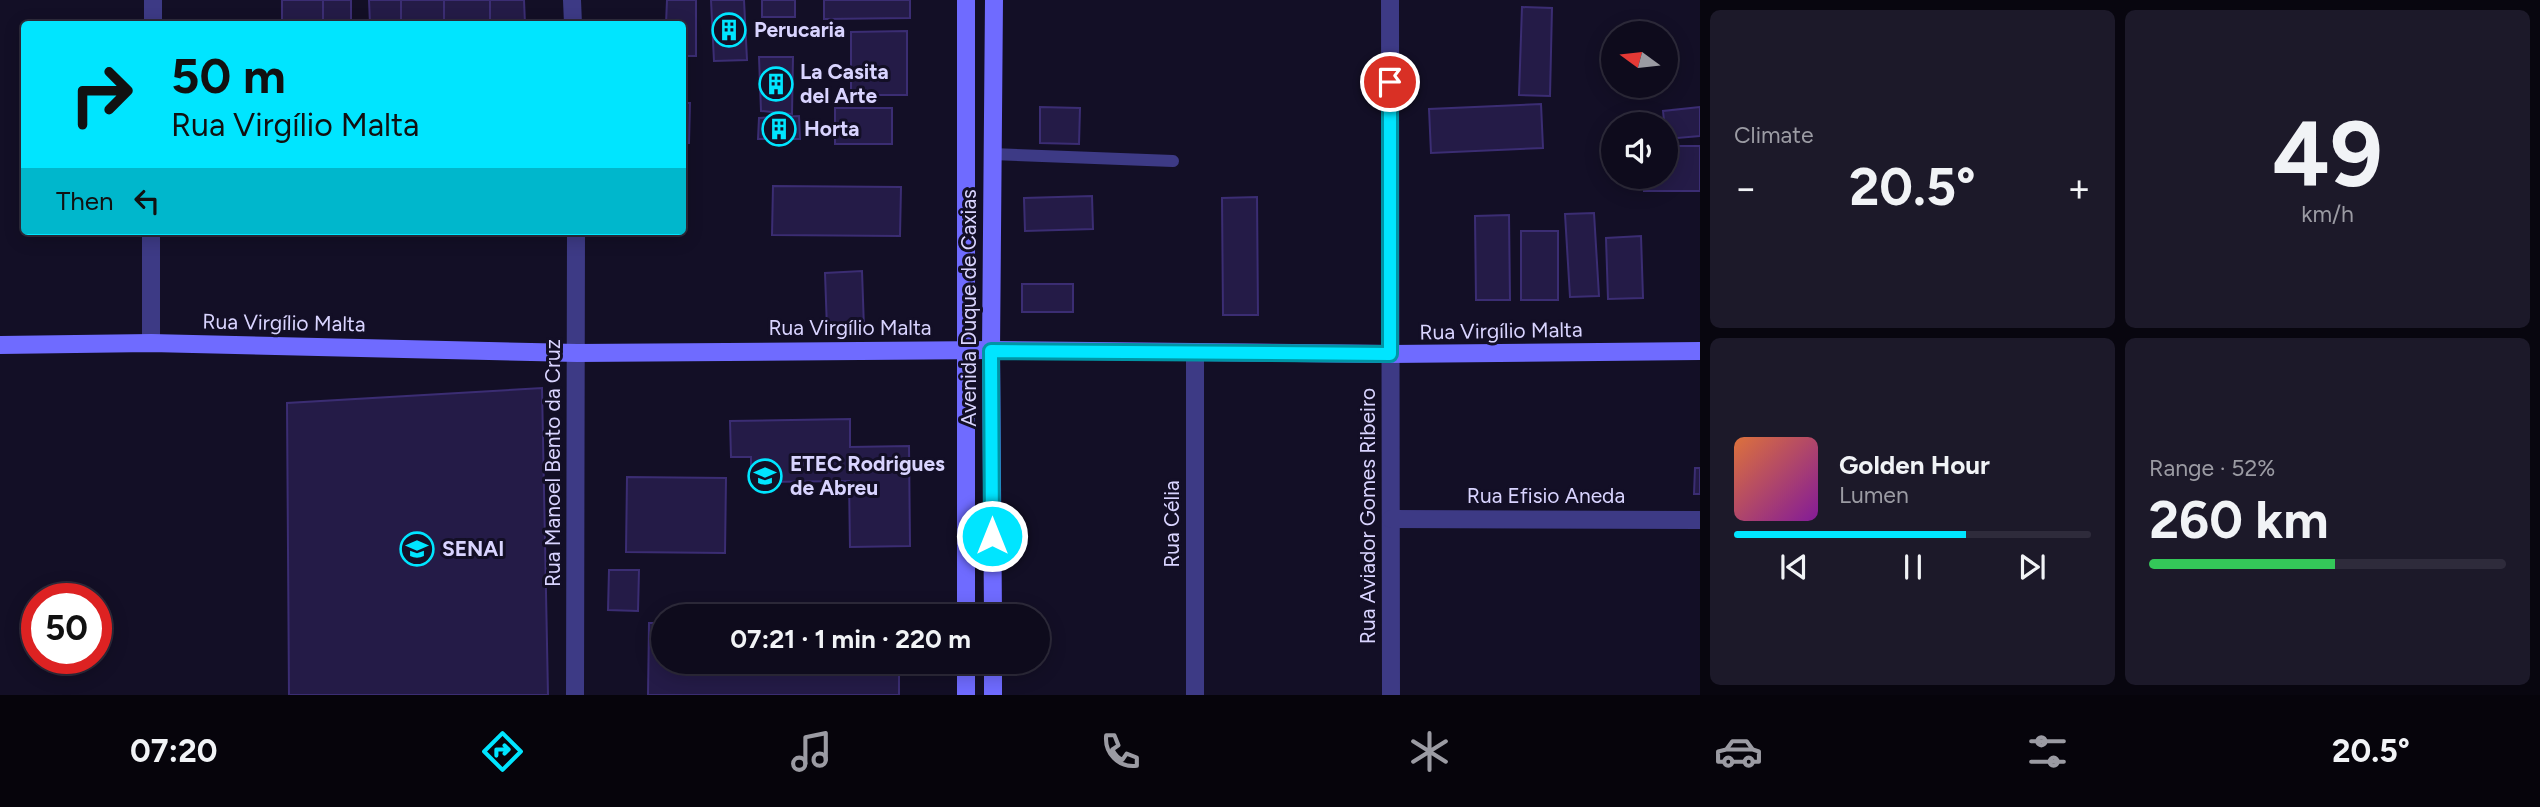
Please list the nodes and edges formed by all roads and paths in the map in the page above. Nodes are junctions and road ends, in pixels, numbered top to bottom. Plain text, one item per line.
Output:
1 (153, 0) edge
2 (572, 0) edge
3 (966, 0) edge
4 (994, 0) edge
5 (1390, 0) edge
6 (153, 21) edge
7 (573, 21) edge
8 (992, 154) junction
9 (1172, 161) dead end
10 (152, 235) edge
11 (576, 235) edge
12 (151, 343) junction
13 (0, 345) edge
14 (968, 351) junction
15 (991, 351) junction
16 (1700, 351) edge
17 (1195, 352) junction
18 (577, 353) junction
19 (1390, 354) junction
20 (1391, 519) junction
21 (1700, 520) edge
22 (966, 604) edge
23 (993, 604) edge
24 (966, 674) edge
25 (993, 674) edge
26 (575, 695) edge
27 (966, 695) edge
28 (993, 695) edge
29 (1195, 695) edge
30 (1391, 695) edge

1 - 6 street
2 - 7 street
3 - 14 street, Avenida Duque de Caxias
4 - 8 street, Avenida Duque de Caxias
5 - 19 street, Rua Aviador Gomes Ribeiro
8 - 9 lane
8 - 15 street, Avenida Duque de Caxias
10 - 12 street
11 - 18 street, Rua Manoel Bento da Cruz
12 - 13 street, Rua Virgílio Malta
12 - 18 street, Rua Virgílio Malta
14 - 15 street, Rua Virgílio Malta
14 - 18 street, Rua Virgílio Malta
14 - 22 street, Avenida Duque de Caxias
15 - 17 street, Rua Virgílio Malta
15 - 23 street, Avenida Duque de Caxias
16 - 19 street, Rua Virgílio Malta
17 - 19 street, Rua Virgílio Malta
17 - 29 street, Rua Célia
18 - 26 street, Rua Manoel Bento da Cruz
19 - 20 street, Rua Aviador Gomes Ribeiro
20 - 21 street, Rua Efisio Aneda
20 - 30 street, Rua Aviador Gomes Ribeiro
24 - 27 street
25 - 28 street

